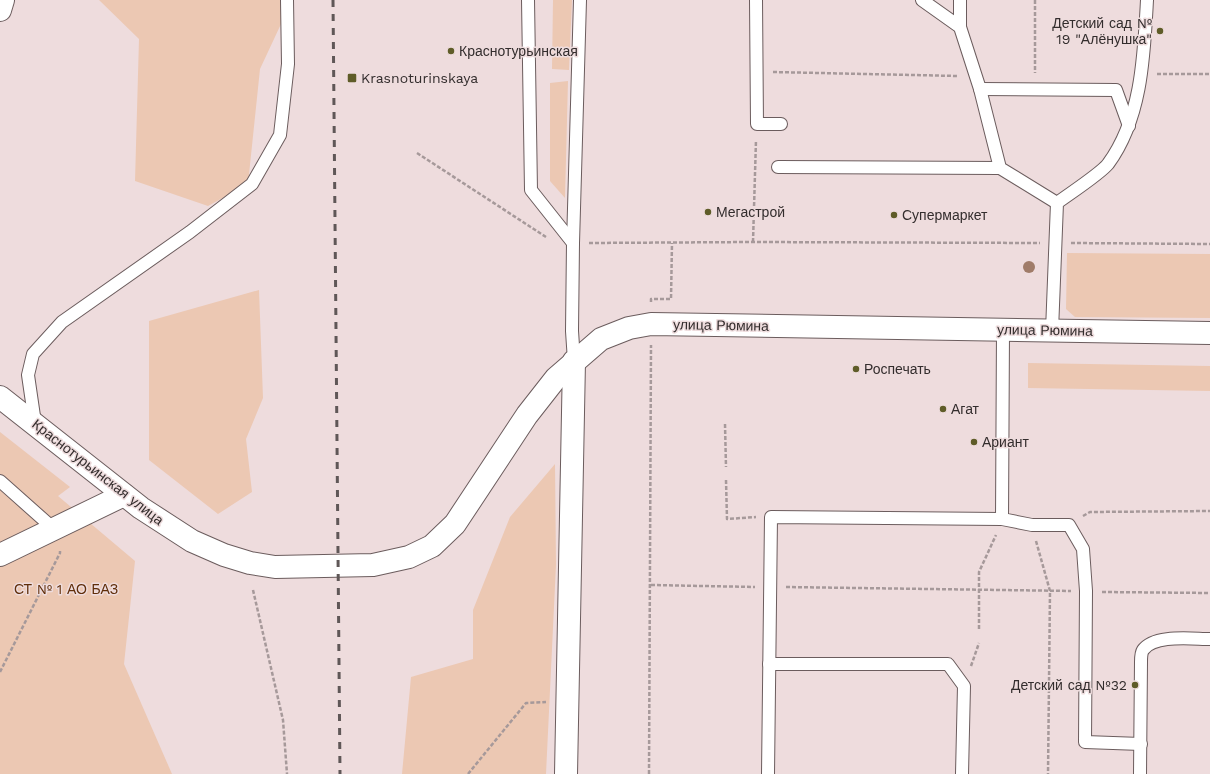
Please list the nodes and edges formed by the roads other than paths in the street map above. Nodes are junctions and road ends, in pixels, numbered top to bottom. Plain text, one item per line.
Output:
1 (3, 0) edge
2 (287, 0) edge
3 (528, 0) edge
4 (580, 0) edge
5 (756, 0) edge
6 (922, 0) edge
7 (960, 0) edge
8 (1147, 0) edge
9 (0, 10) edge
10 (960, 27) junction
11 (980, 89) junction
12 (780, 124) dead end
13 (1129, 126) junction
14 (778, 167) dead end
15 (1000, 168) junction
16 (1057, 204) junction
17 (573, 244) junction
18 (1003, 330) junction
19 (1052, 331) junction
20 (1210, 333) edge
21 (574, 361) junction
22 (0, 397) edge
23 (35, 423) junction
24 (0, 481) edge
25 (124, 495) junction
26 (1002, 519) junction
27 (54, 529) junction
28 (0, 555) edge
29 (339, 566) joint
30 (1210, 639) edge
31 (770, 664) junction
32 (1141, 744) junction
33 (566, 774) edge
34 (768, 774) edge
35 (962, 774) edge
36 (1140, 774) edge

1 - 9 main road
2 - 23 lane
3 - 17 lane
4 - 17 lane
5 - 12 lane
6 - 10 lane
7 - 10 lane
8 - 13 lane
10 - 11 lane
11 - 13 lane
11 - 15 lane
13 - 16 lane
14 - 15 lane
15 - 16 lane
16 - 19 lane
17 - 21 lane
18 - 19 main road, улица Рюмина
18 - 21 main road, улица Рюмина
18 - 26 lane
19 - 20 main road, улица Рюмина
21 - 29 main road, улица Рюмина
21 - 33 main road
22 - 23 main road, Краснотурьинская улица
23 - 25 main road, Краснотурьинская улица
24 - 27 lane
25 - 27 main road
25 - 29 main road, Краснотурьинская улица
26 - 31 lane
26 - 32 lane
27 - 28 main road
30 - 32 lane
31 - 34 lane
31 - 35 lane
32 - 36 lane

